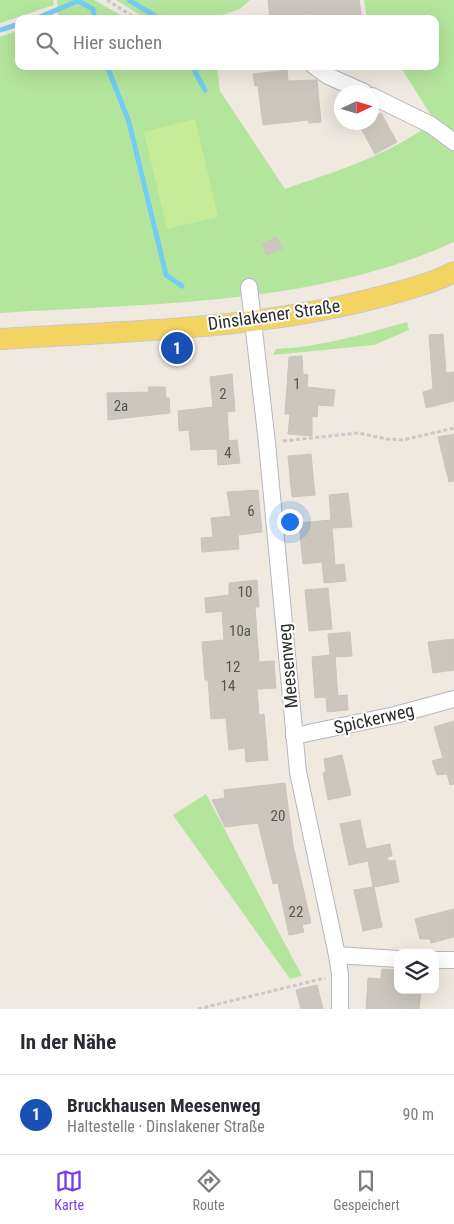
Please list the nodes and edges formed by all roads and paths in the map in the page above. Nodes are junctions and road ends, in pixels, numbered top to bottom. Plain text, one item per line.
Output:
1 (107, 0) edge
2 (131, 15) edge
3 (320, 70) edge
4 (348, 85) edge
5 (379, 99) edge
6 (454, 142) edge
7 (454, 272) edge
8 (249, 287) dead end
9 (253, 321) junction
10 (0, 339) edge
11 (454, 428) edge
12 (267, 443) junction
13 (454, 699) edge
14 (294, 736) junction
15 (337, 955) junction
16 (394, 959) edge
17 (439, 960) edge
18 (454, 960) edge
19 (340, 974) junction
20 (198, 1009) edge
21 (340, 1009) edge

1 - 2 path
3 - 4 street
5 - 6 street
7 - 9 main road, Dinslakener Straße
8 - 9 street, Meesenweg
9 - 10 main road, Dinslakener Straße
9 - 12 street, Meesenweg
11 - 12 path
12 - 14 street, Meesenweg
13 - 14 street, Spickerweg
14 - 15 street, Meesenweg
15 - 16 street
15 - 19 street, Meesenweg
17 - 18 street
19 - 20 path
19 - 21 street, Meesenweg

